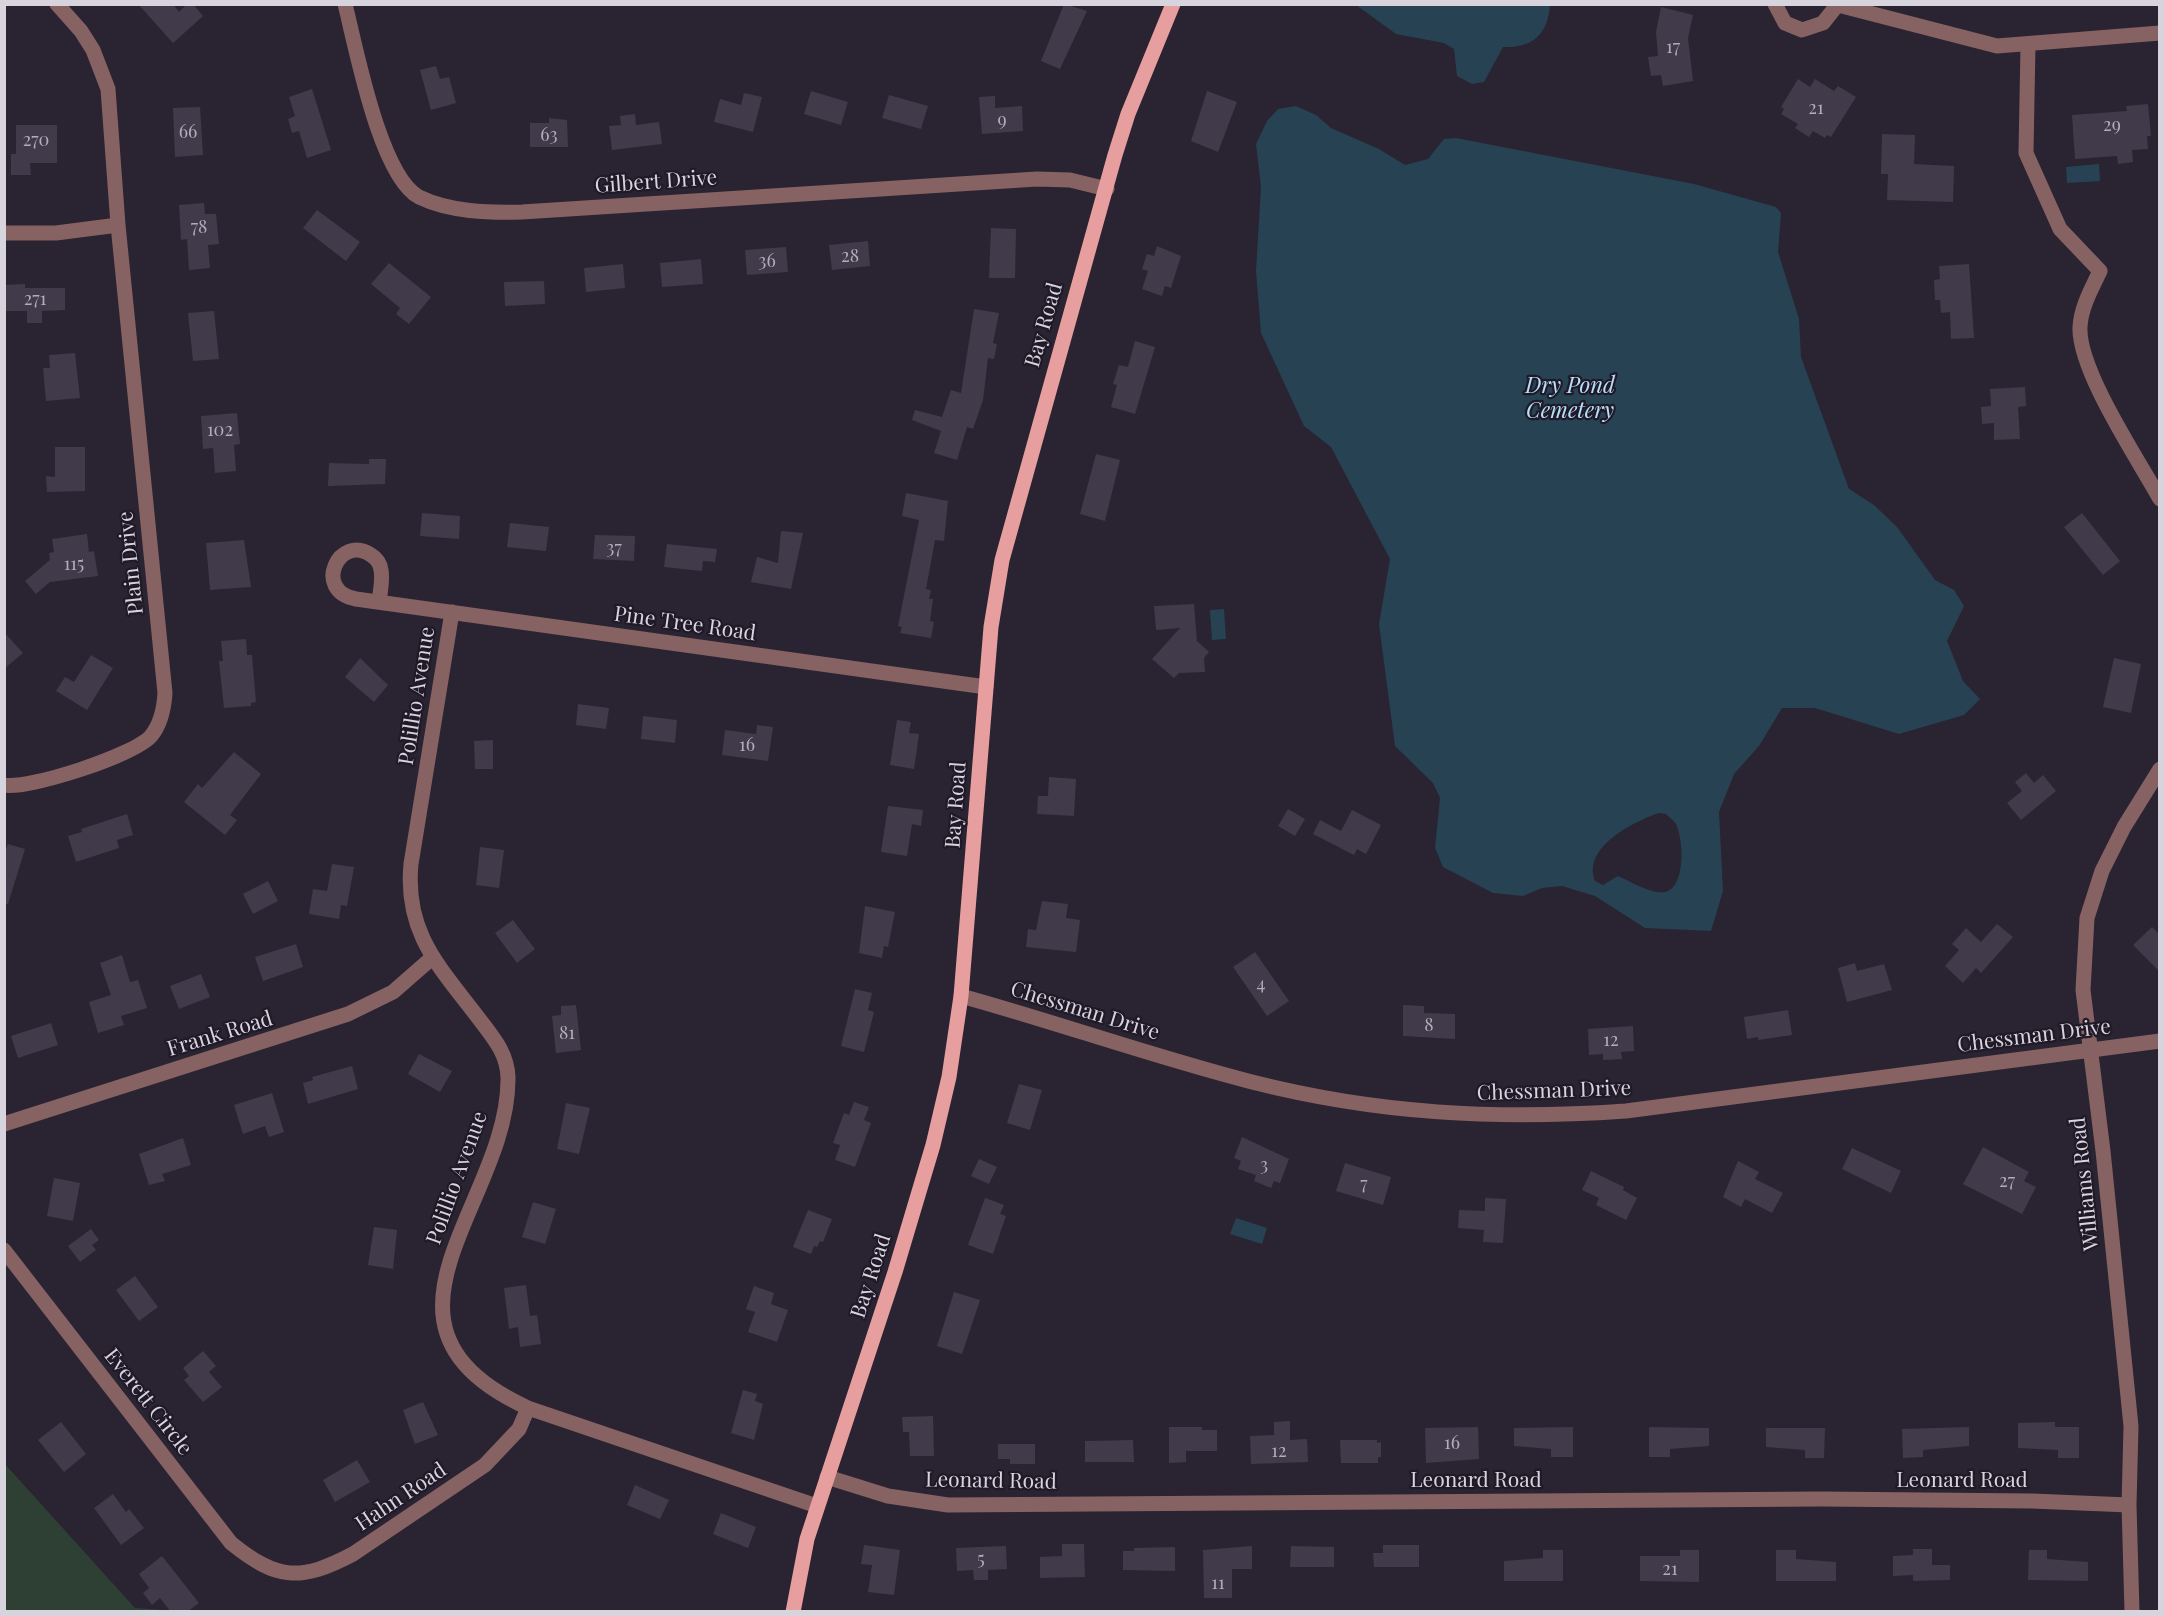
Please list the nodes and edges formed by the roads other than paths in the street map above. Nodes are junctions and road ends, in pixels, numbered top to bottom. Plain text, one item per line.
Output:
1 (57, 4) edge
2 (345, 4) edge
3 (1173, 4) edge
4 (1775, 4) edge
5 (1838, 5) edge
6 (2160, 33) edge
7 (2028, 45) junction
8 (1107, 189) junction
9 (118, 225) junction
10 (4, 233) edge
11 (2160, 499) edge
12 (379, 602) dead end
13 (452, 612) junction
14 (986, 687) junction
15 (2160, 768) edge
16 (4, 785) edge
17 (434, 957) junction
18 (961, 996) junction
19 (2160, 1041) edge
20 (2090, 1049) junction
21 (4, 1124) edge
22 (4, 1250) edge
23 (528, 1407) junction
24 (827, 1477) junction
25 (2129, 1505) junction
26 (817, 1506) junction
27 (269, 1569) joint
28 (793, 1611) edge
29 (2132, 1611) edge

1 - 9 street, Plain Drive
2 - 8 street, Gilbert Drive
3 - 8 main road, Bay Road
4 - 5 street
5 - 7 street
6 - 7 street
7 - 11 street
8 - 14 main road, Bay Road
9 - 10 street
9 - 16 street, Plain Drive
12 - 13 street, Pine Tree Road
13 - 14 street, Pine Tree Road
13 - 17 street, Polillio Avenue
14 - 18 main road, Bay Road
15 - 20 street, Williams Road
17 - 21 street, Frank Road
17 - 23 street, Polillio Avenue
18 - 20 street, Chessman Drive
18 - 24 main road, Bay Road
19 - 20 street, Chessman Drive
20 - 25 street, Williams Road
22 - 27 street, Everett Circle
23 - 26 street, Polillio Avenue
23 - 27 street, Hahn Road
24 - 25 street, Leonard Road
24 - 26 main road, Bay Road
25 - 29 street, Williams Road
26 - 28 main road, Bay Road

